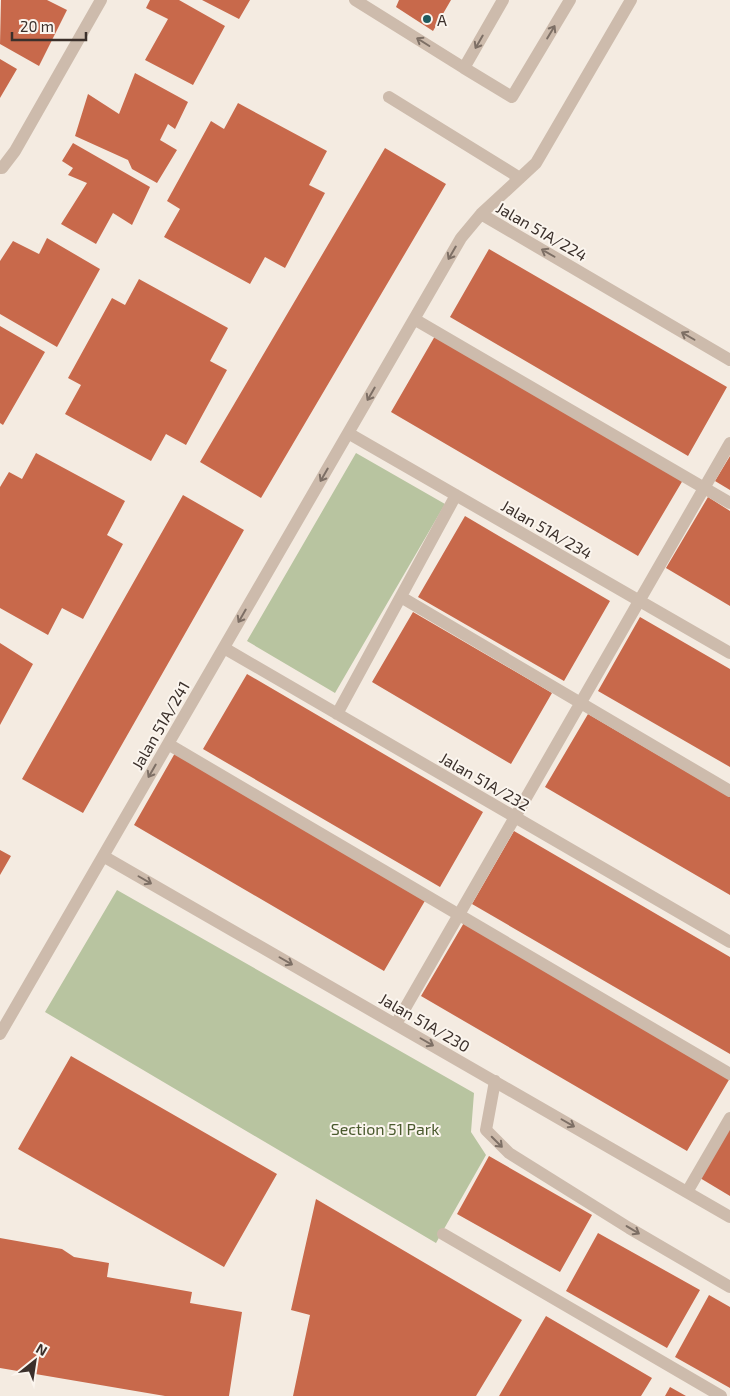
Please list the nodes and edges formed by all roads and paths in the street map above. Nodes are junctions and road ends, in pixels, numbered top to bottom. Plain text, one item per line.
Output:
1 (101, 0) edge
2 (355, 0) edge
3 (503, 0) edge
4 (570, 0) edge
5 (631, 0) edge
6 (464, 68) junction
7 (389, 97) dead end
8 (0, 168) edge
9 (520, 178) junction
10 (481, 214) junction
11 (414, 319) junction
12 (730, 360) edge
13 (348, 433) junction
14 (730, 443) edge
15 (704, 488) junction
16 (456, 495) junction
17 (730, 503) edge
18 (400, 597) junction
19 (639, 601) junction
20 (224, 648) junction
21 (730, 653) edge
22 (580, 703) junction
23 (337, 714) junction
24 (168, 744) junction
25 (730, 791) edge
26 (515, 817) junction
27 (103, 856) junction
28 (458, 915) junction
29 (730, 942) edge
30 (396, 1024) junction
31 (0, 1034) edge
32 (730, 1074) edge
33 (495, 1081) junction
34 (730, 1118) edge
35 (687, 1192) junction
36 (730, 1217) edge
37 (443, 1234) dead end
38 (730, 1287) edge
39 (721, 1396) edge

1 - 8 street
6 -> 2 street
3 -> 6 street
6 -> 4 street
5 - 9 street
7 - 9 street
9 - 10 street
10 -> 11 street, Jalan 51A/224
12 -> 10 street, Jalan 51A/224
11 -> 13 street, Jalan 51A/224
11 - 15 street
13 - 16 street, Jalan 51A/234
13 -> 20 street, Jalan 51A/241
14 - 15 street
15 - 17 street
15 - 19 street
16 - 18 street
16 - 19 street, Jalan 51A/234
18 - 22 street
18 - 23 street
19 - 21 street, Jalan 51A/234
19 - 22 street
20 - 23 street, Jalan 51A/232
20 - 24 street, Jalan 51A/241
22 - 25 street
22 - 26 street
23 - 26 street, Jalan 51A/232
24 -> 27 street, Jalan 51A/241
24 - 28 street
26 - 28 street
26 - 29 street, Jalan 51A/232
27 -> 30 street, Jalan 51A/230
27 - 31 street, Jalan 51A/241
28 - 30 street
28 - 32 street
30 -> 33 street, Jalan 51A/230
33 -> 35 street, Jalan 51A/230
33 -> 38 street
34 - 35 street
35 - 36 street, Jalan 51A/230
37 - 39 street

